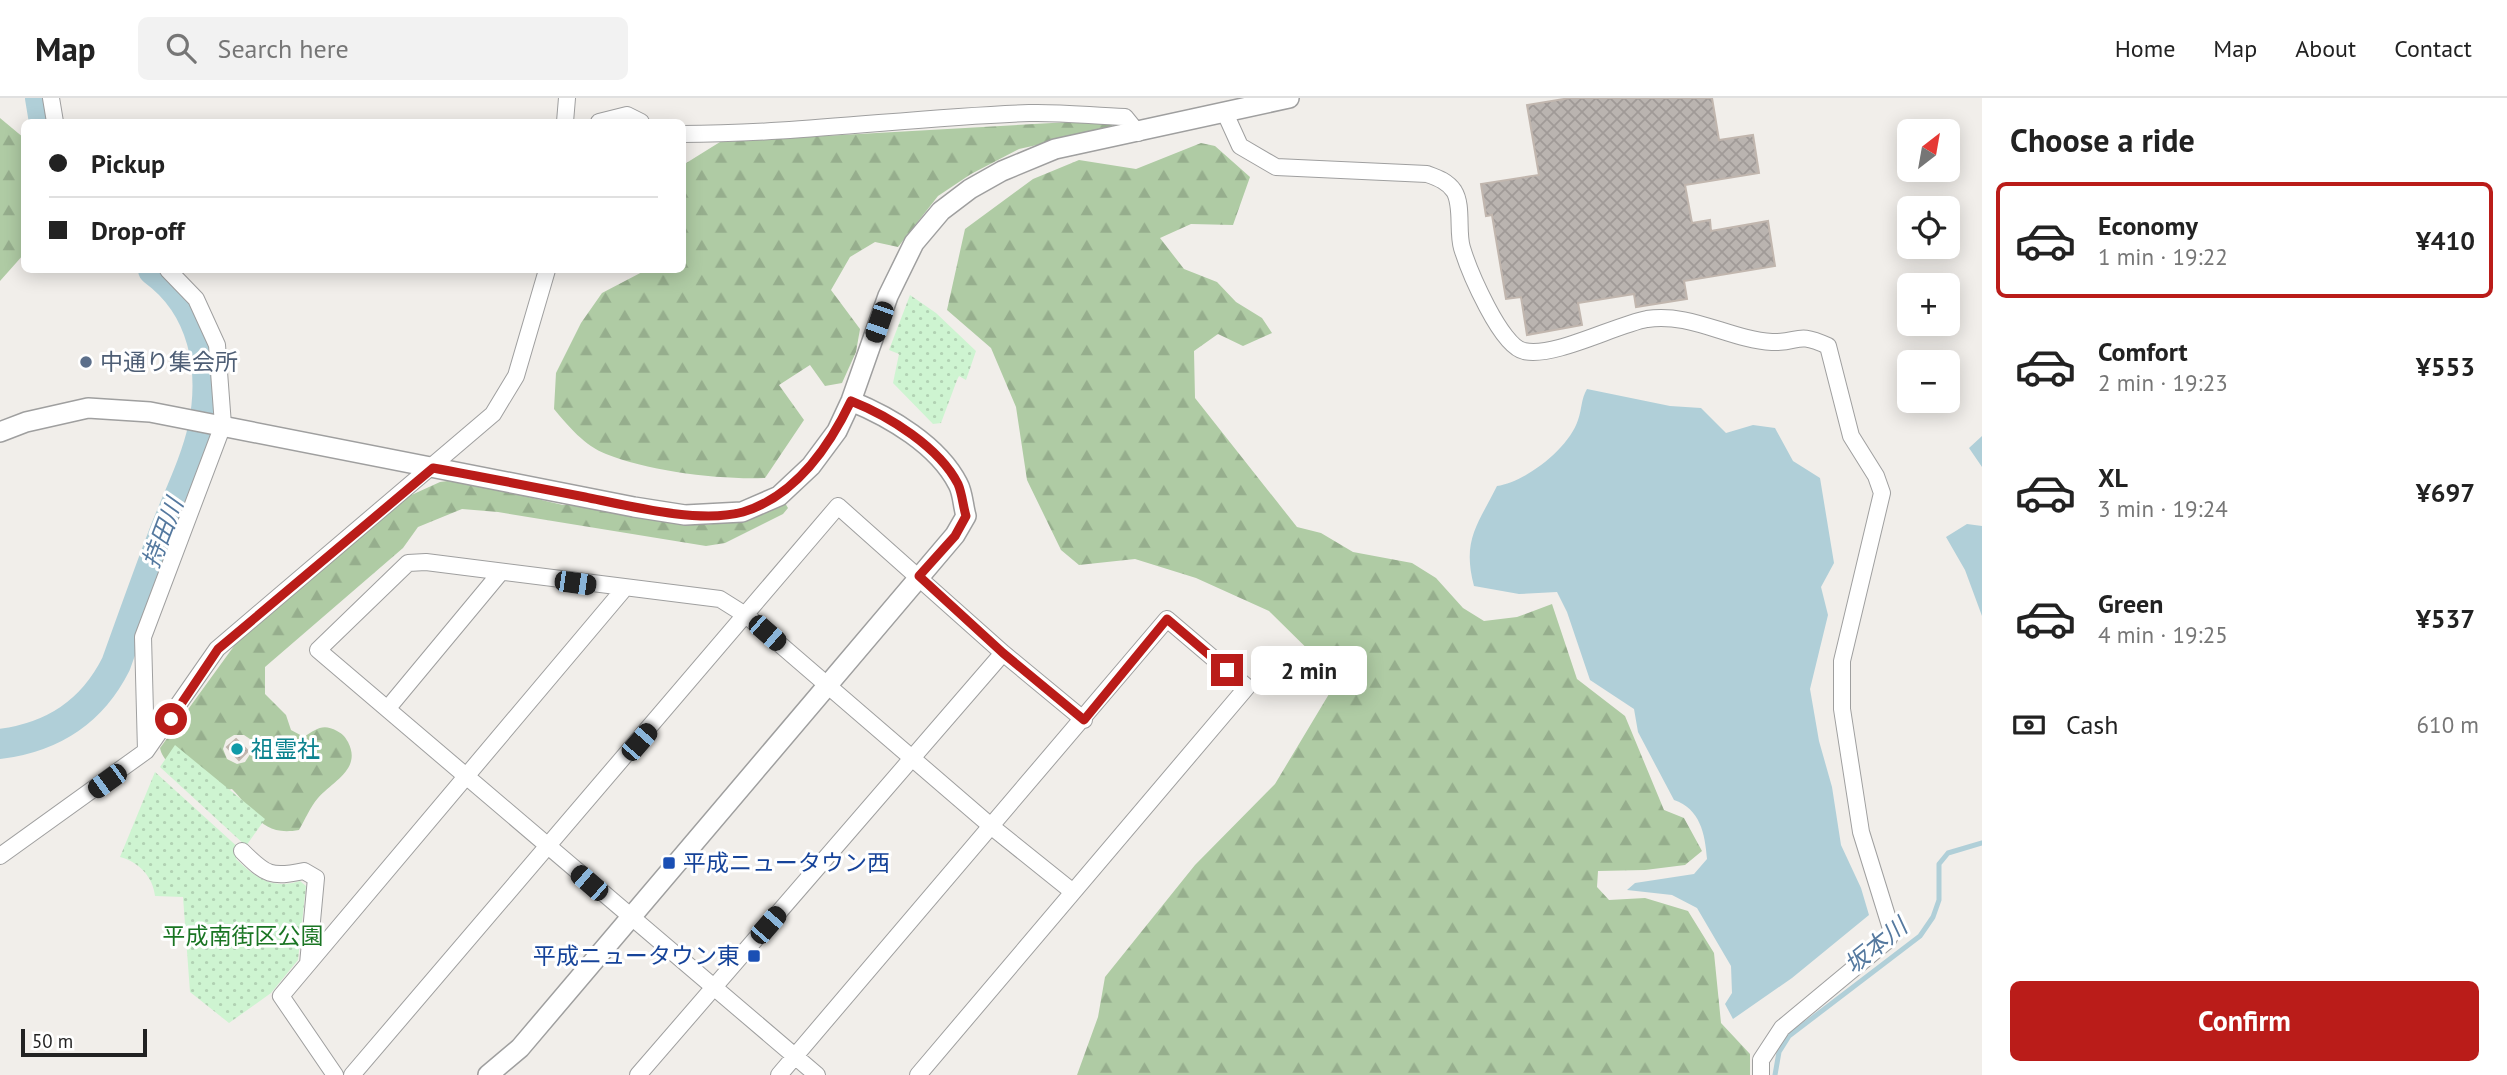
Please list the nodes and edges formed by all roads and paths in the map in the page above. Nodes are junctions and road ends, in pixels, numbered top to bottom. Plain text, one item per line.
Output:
1 (51, 98) edge
2 (567, 98) edge
3 (1289, 98) edge
4 (1225, 113) junction
5 (54, 119) edge
6 (565, 119) edge
7 (611, 119) edge
8 (635, 119) edge
9 (1138, 133) junction
10 (686, 134) edge
11 (171, 273) edge
12 (546, 273) edge
13 (851, 401) junction
14 (218, 424) junction
15 (0, 432) edge
16 (433, 468) junction
17 (501, 572) junction
18 (919, 576) junction
19 (624, 589) junction
20 (747, 616) junction
21 (1003, 653) junction
22 (827, 684) junction
23 (388, 708) junction
24 (1084, 720) junction
25 (146, 751) junction
26 (914, 758) junction
27 (466, 779) junction
28 (992, 827) junction
29 (548, 847) junction
30 (242, 851) dead end
31 (0, 856) edge
32 (1073, 892) junction
33 (630, 919) junction
34 (308, 964) junction
35 (714, 987) junction
36 (795, 1056) junction
37 (335, 1075) edge
38 (352, 1075) edge
39 (488, 1075) edge
40 (638, 1075) edge
41 (779, 1075) edge
42 (817, 1075) edge
43 (918, 1075) edge
44 (1761, 1075) edge

1 - 5 street
2 - 6 street
3 - 4 street
4 - 9 street
4 - 44 street
7 - 8 street
9 - 10 street
9 - 13 street
11 - 14 street
12 - 16 street
13 - 16 street
13 - 18 street
14 - 15 street
14 - 16 street
14 - 25 street
16 - 25 street
17 - 19 street
17 - 23 street
17 - 23 street
18 - 20 street
18 - 21 street
18 - 22 street
19 - 20 street
19 - 27 street
20 - 22 street
20 - 29 street
21 - 24 street
21 - 26 street
22 - 26 street
22 - 33 street
23 - 27 street
24 - 28 street
24 - 32 street
25 - 31 street
26 - 28 street
26 - 35 street
27 - 29 street
27 - 34 street
28 - 32 street
28 - 36 street
29 - 33 street
29 - 38 street
30 - 34 street
32 - 43 street
33 - 35 street
33 - 39 street
34 - 37 street
35 - 36 street
35 - 40 street
36 - 41 street
36 - 42 street

